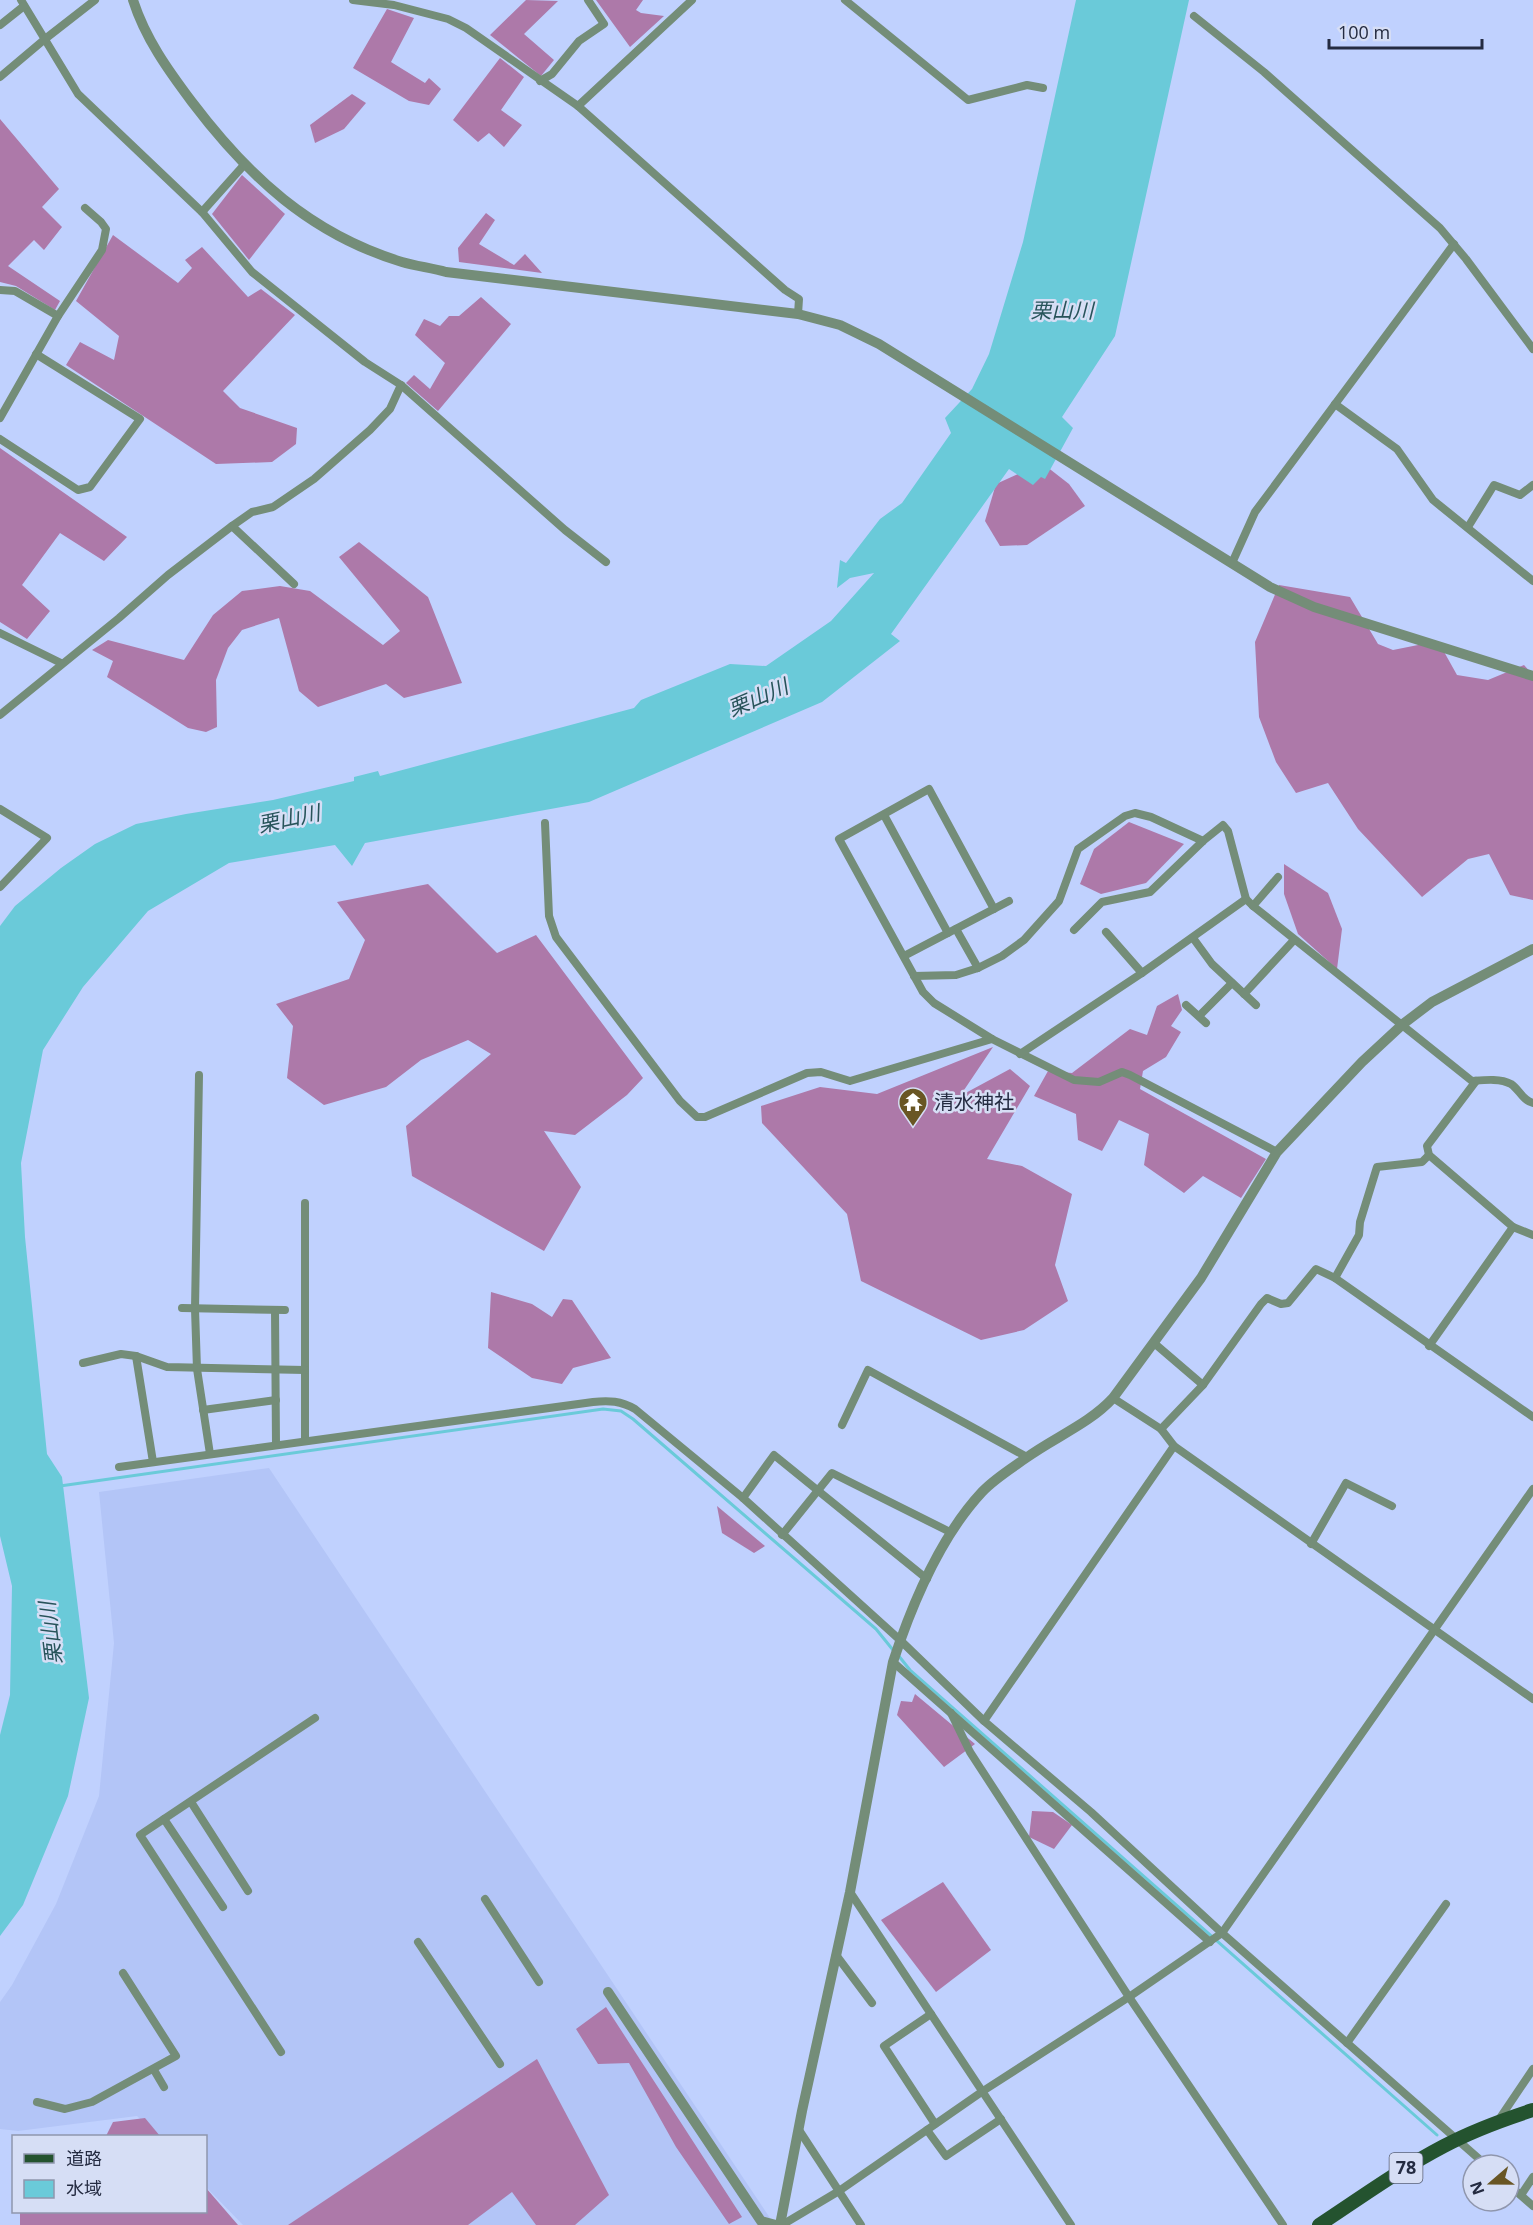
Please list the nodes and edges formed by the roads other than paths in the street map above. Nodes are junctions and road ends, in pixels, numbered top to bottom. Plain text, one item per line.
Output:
1 (95, 0) edge
2 (133, 0) edge
3 (353, 0) edge
4 (588, 0) edge
5 (692, 0) edge
6 (844, 0) edge
7 (396, 2) edge
8 (22, 3) edge
9 (1194, 16) dead end
10 (0, 25) edge
11 (45, 39) junction
12 (0, 77) edge
13 (540, 81) junction
14 (1043, 88) dead end
15 (578, 106) junction
16 (244, 165) junction
17 (85, 208) dead end
18 (202, 212) junction
19 (1454, 244) junction
20 (0, 290) edge
21 (798, 314) junction
22 (58, 316) junction
23 (1533, 349) edge
24 (36, 354) junction
25 (401, 385) junction
26 (1335, 404) junction
27 (0, 418) edge
28 (0, 439) edge
29 (1533, 485) edge
30 (232, 526) junction
31 (1468, 527) junction
32 (606, 562) dead end
33 (1232, 563) junction
34 (1533, 581) edge
35 (294, 584) dead end
36 (0, 633) edge
37 (62, 663) junction
38 (1533, 676) edge
39 (0, 715) edge
40 (0, 809) edge
41 (884, 815) junction
42 (545, 823) dead end
43 (1203, 841) junction
44 (1278, 877) dead end
45 (0, 887) edge
46 (1246, 899) junction
47 (1009, 901) dead end
48 (1253, 906) junction
49 (994, 909) junction
50 (956, 929) junction
51 (1074, 930) dead end
52 (1106, 932) dead end
53 (948, 933) junction
54 (1194, 938) junction
55 (1294, 940) junction
56 (1533, 949) edge
57 (904, 956) junction
58 (978, 968) junction
59 (1142, 973) junction
60 (914, 976) junction
61 (1232, 983) junction
62 (1244, 994) junction
63 (1186, 1005) dead end
64 (1256, 1005) dead end
65 (1199, 1016) junction
66 (1206, 1023) dead end
67 (1403, 1024) junction
68 (992, 1039) junction
69 (1020, 1054) junction
70 (199, 1075) dead end
71 (1476, 1081) junction
72 (1533, 1103) edge
73 (1277, 1152) junction
74 (1430, 1155) junction
75 (305, 1203) dead end
76 (1513, 1227) junction
77 (1533, 1235) edge
78 (1335, 1278) junction
79 (182, 1308) dead end
80 (195, 1309) junction
81 (275, 1310) junction
82 (285, 1310) dead end
83 (1154, 1343) junction
84 (1429, 1346) junction
85 (136, 1356) junction
86 (83, 1363) dead end
87 (197, 1369) junction
88 (276, 1369) junction
89 (305, 1370) junction
90 (1203, 1385) junction
91 (1113, 1398) junction
92 (276, 1400) junction
93 (203, 1410) junction
94 (1533, 1418) edge
95 (842, 1425) dead end
96 (1161, 1430) junction
97 (305, 1440) junction
98 (276, 1444) junction
99 (1174, 1446) junction
100 (210, 1454) junction
101 (1027, 1457) junction
102 (153, 1462) junction
103 (119, 1467) dead end
104 (1533, 1489) edge
105 (817, 1492) junction
106 (743, 1498) junction
107 (1392, 1506) dead end
108 (950, 1532) junction
109 (782, 1535) junction
110 (1311, 1544) junction
111 (927, 1579) junction
112 (1435, 1631) junction
113 (900, 1640) junction
114 (893, 1662) junction
115 (1533, 1699) edge
116 (951, 1713) junction
117 (315, 1718) dead end
118 (984, 1721) junction
119 (190, 1802) junction
120 (164, 1819) junction
121 (248, 1891) dead end
122 (850, 1892) junction
123 (485, 1899) dead end
124 (1446, 1904) dead end
125 (223, 1907) dead end
126 (1222, 1933) junction
127 (1210, 1941) junction
128 (418, 1942) dead end
129 (836, 1955) junction
130 (123, 1973) dead end
131 (538, 1982) dead end
132 (608, 1992) dead end
133 (1130, 1997) junction
134 (872, 2003) dead end
135 (932, 2014) junction
136 (1347, 2043) junction
137 (281, 2052) dead end
138 (500, 2064) dead end
139 (1533, 2069) edge
140 (154, 2070) junction
141 (164, 2087) dead end
142 (983, 2091) junction
143 (37, 2102) dead end
144 (1533, 2110) edge
145 (1001, 2119) junction
146 (1498, 2122) junction
147 (935, 2124) junction
148 (799, 2130) junction
149 (927, 2130) junction
150 (1457, 2140) junction
151 (1472, 2153) edge
152 (1533, 2177) edge
153 (839, 2191) junction
154 (1521, 2195) joint
155 (1533, 2206) edge
156 (779, 2225) edge
157 (861, 2225) edge
158 (1071, 2225) edge
159 (1283, 2225) edge
160 (1320, 2225) edge

1 - 11 street
2 - 16 street
3 - 7 street
4 - 13 street
5 - 15 street
6 - 14 street
7 - 13 street
8 - 10 street
8 - 11 street
9 - 19 street
11 - 12 street
11 - 18 street
13 - 15 street
15 - 21 street
16 - 18 street
16 - 21 street
17 - 22 street
18 - 25 street
19 - 23 street
19 - 26 street
20 - 22 street
21 - 33 street
22 - 24 street
24 - 27 street
24 - 28 street
25 - 30 street
25 - 32 street
26 - 31 street
26 - 33 street
29 - 31 street
30 - 35 street
30 - 37 street
31 - 34 street
33 - 38 street
36 - 37 street
37 - 39 street
40 - 45 street
41 - 49 street
41 - 53 street
41 - 57 street
42 - 68 street
43 - 46 street
43 - 51 street
43 - 58 street
44 - 48 street
46 - 48 street
46 - 54 street
47 - 49 street
48 - 55 street
49 - 50 street
50 - 53 street
50 - 58 street
52 - 59 street
53 - 57 street
54 - 59 street
54 - 61 street
55 - 62 street
55 - 67 street
56 - 67 street
57 - 60 street
58 - 60 street
59 - 69 street
60 - 68 street
61 - 62 street
61 - 65 street
62 - 64 street
63 - 65 street
65 - 66 street
67 - 71 street
67 - 73 street
68 - 69 street
69 - 73 street
70 - 80 street
71 - 72 street
71 - 74 street
73 - 83 street
74 - 76 street
74 - 78 street
75 - 89 street
76 - 77 street
76 - 84 street
78 - 84 street
78 - 90 street
79 - 80 street
80 - 81 street
80 - 87 street
81 - 82 street
81 - 88 street
83 - 90 street
83 - 91 street
84 - 94 street
85 - 86 street
85 - 87 street
85 - 102 street
87 - 88 street
87 - 93 street
88 - 89 street
88 - 92 street
89 - 97 street
90 - 96 street
91 - 96 street
91 - 101 street
92 - 93 street
92 - 98 street
93 - 100 street
95 - 101 street
96 - 99 street
97 - 98 street
97 - 106 street
98 - 100 street
99 - 110 street
99 - 118 street
100 - 102 street
101 - 108 street
102 - 103 street
104 - 112 street
105 - 106 street
105 - 108 street
105 - 109 street
105 - 111 street
106 - 109 street
107 - 110 street
108 - 111 street
109 - 113 street
110 - 112 street
111 - 113 street
112 - 115 street
112 - 126 street
113 - 114 street
113 - 118 street
114 - 116 street
114 - 122 street
116 - 127 street
116 - 133 street
117 - 119 street
118 - 126 street
119 - 120 street
119 - 121 street
120 - 125 street
120 - 137 street
122 - 129 street
122 - 135 street
123 - 131 street
124 - 136 street
126 - 127 street
126 - 136 street
127 - 133 street
128 - 138 street
129 - 134 street
129 - 148 street
130 - 140 street
132 - 156 street
133 - 142 street
133 - 159 street
135 - 142 street
135 - 147 street
136 - 150 street
139 - 146 street
140 - 141 street
140 - 143 street
142 - 145 street
142 - 147 street
144 - 146 main road, 78
145 - 149 street
145 - 158 street
146 - 150 main road, 78
147 - 149 street
148 - 153 street
148 - 156 street
149 - 153 street
150 - 151 street
150 - 160 main road, 78
152 - 154 street
153 - 156 street
153 - 157 street
154 - 155 street

